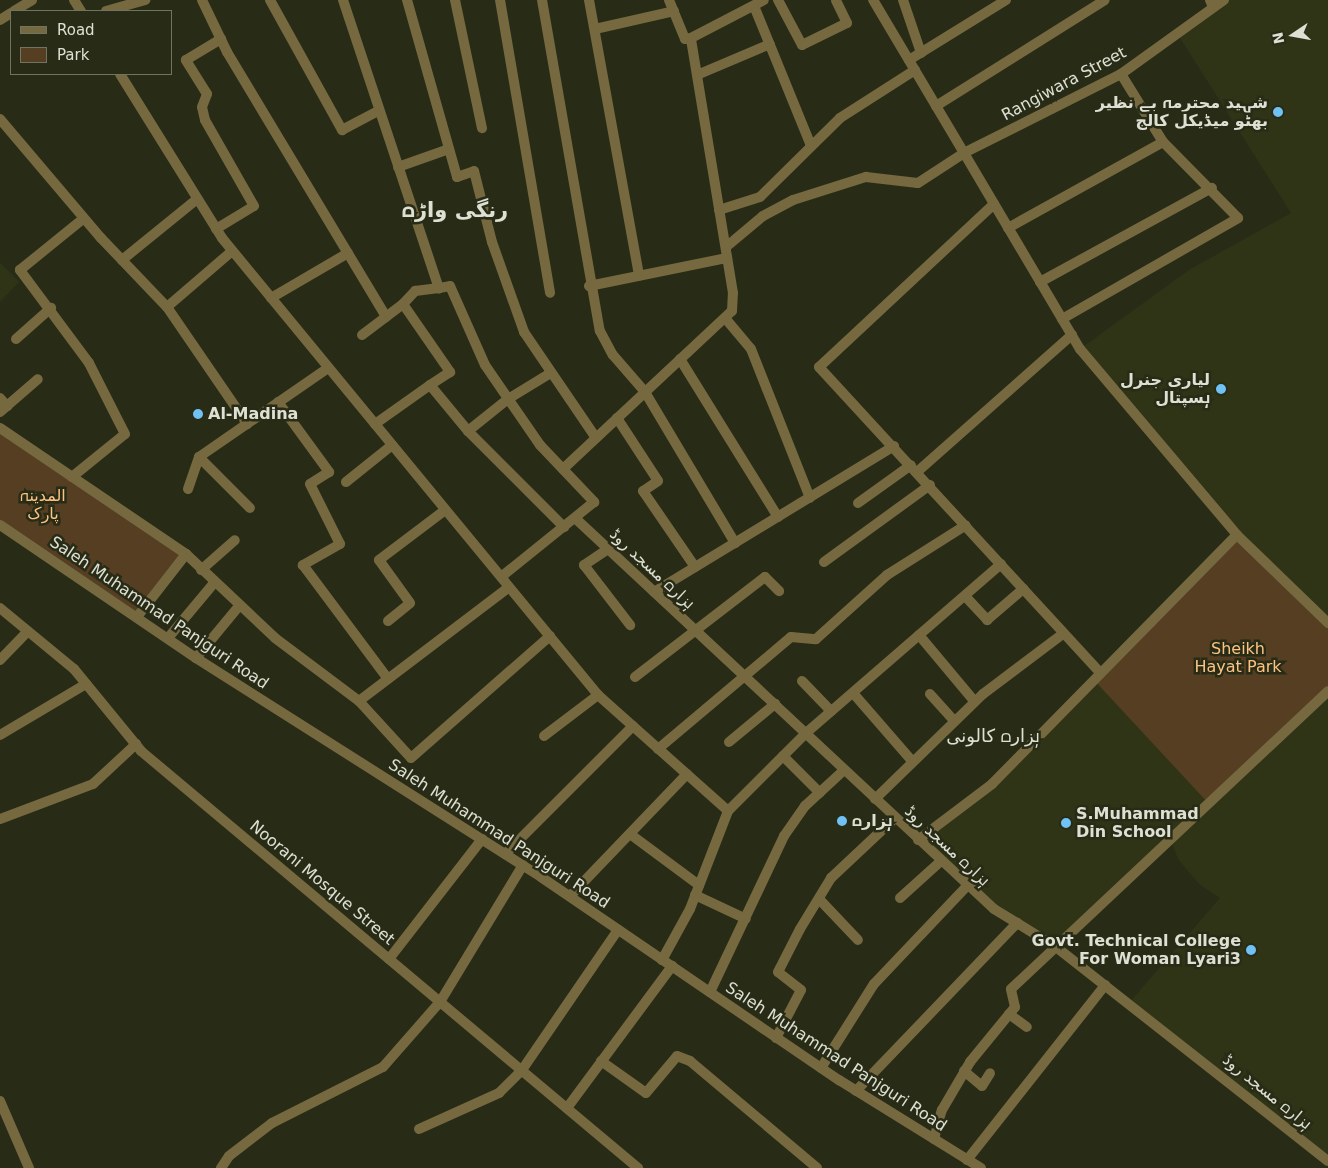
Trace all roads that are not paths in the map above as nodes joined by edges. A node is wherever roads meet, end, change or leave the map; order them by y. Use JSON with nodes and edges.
{"nodes":[{"id":1,"x":32,"y":0,"type":"edge"},
{"id":2,"x":145,"y":0,"type":"edge"},
{"id":3,"x":202,"y":0,"type":"edge"},
{"id":4,"x":270,"y":0,"type":"edge"},
{"id":5,"x":343,"y":0,"type":"edge"},
{"id":6,"x":407,"y":0,"type":"edge"},
{"id":7,"x":455,"y":0,"type":"edge"},
{"id":8,"x":500,"y":0,"type":"edge"},
{"id":9,"x":542,"y":0,"type":"edge"},
{"id":10,"x":589,"y":0,"type":"edge"},
{"id":11,"x":669,"y":0,"type":"edge"},
{"id":12,"x":778,"y":0,"type":"edge"},
{"id":13,"x":836,"y":0,"type":"edge"},
{"id":14,"x":873,"y":0,"type":"edge"},
{"id":15,"x":903,"y":0,"type":"edge"},
{"id":16,"x":1006,"y":0,"type":"edge"},
{"id":17,"x":1105,"y":0,"type":"edge"},
{"id":18,"x":1224,"y":0,"type":"edge"},
{"id":19,"x":761,"y":2,"type":"edge"},
{"id":20,"x":1211,"y":3,"type":"edge"},
{"id":21,"x":16,"y":10,"type":"edge"},
{"id":22,"x":110,"y":10,"type":"edge"},
{"id":23,"x":674,"y":11,"type":"junction"},
{"id":24,"x":595,"y":30,"type":"junction"},
{"id":25,"x":691,"y":38,"type":"junction"},
{"id":26,"x":221,"y":39,"type":"junction"},
{"id":27,"x":770,"y":44,"type":"junction"},
{"id":28,"x":920,"y":53,"type":"junction"},
{"id":29,"x":909,"y":60,"type":"junction"},
{"id":30,"x":915,"y":70,"type":"junction"},
{"id":31,"x":1121,"y":74,"type":"junction"},
{"id":32,"x":121,"y":75,"type":"edge"},
{"id":33,"x":697,"y":75,"type":"junction"},
{"id":34,"x":936,"y":106,"type":"junction"},
{"id":35,"x":378,"y":110,"type":"junction"},
{"id":36,"x":0,"y":120,"type":"edge"},
{"id":37,"x":482,"y":128,"type":"dead end"},
{"id":38,"x":1164,"y":142,"type":"junction"},
{"id":39,"x":811,"y":146,"type":"junction"},
{"id":40,"x":449,"y":149,"type":"junction"},
{"id":41,"x":964,"y":153,"type":"junction"},
{"id":42,"x":398,"y":167,"type":"junction"},
{"id":43,"x":1212,"y":188,"type":"junction"},
{"id":44,"x":197,"y":199,"type":"junction"},
{"id":45,"x":994,"y":204,"type":"junction"},
{"id":46,"x":719,"y":210,"type":"junction"},
{"id":47,"x":84,"y":218,"type":"junction"},
{"id":48,"x":1008,"y":228,"type":"junction"},
{"id":49,"x":216,"y":229,"type":"junction"},
{"id":50,"x":232,"y":251,"type":"junction"},
{"id":51,"x":348,"y":253,"type":"junction"},
{"id":52,"x":726,"y":253,"type":"junction"},
{"id":53,"x":122,"y":260,"type":"junction"},
{"id":54,"x":639,"y":276,"type":"junction"},
{"id":55,"x":1040,"y":282,"type":"junction"},
{"id":56,"x":589,"y":286,"type":"junction"},
{"id":57,"x":439,"y":288,"type":"junction"},
{"id":58,"x":550,"y":293,"type":"dead end"},
{"id":59,"x":271,"y":298,"type":"junction"},
{"id":60,"x":403,"y":304,"type":"junction"},
{"id":61,"x":167,"y":307,"type":"junction"},
{"id":62,"x":51,"y":308,"type":"junction"},
{"id":63,"x":386,"y":317,"type":"junction"},
{"id":64,"x":724,"y":318,"type":"junction"},
{"id":65,"x":1062,"y":319,"type":"junction"},
{"id":66,"x":362,"y":335,"type":"dead end"},
{"id":67,"x":1072,"y":336,"type":"junction"},
{"id":68,"x":16,"y":339,"type":"dead end"},
{"id":69,"x":680,"y":359,"type":"junction"},
{"id":70,"x":328,"y":368,"type":"junction"},
{"id":71,"x":549,"y":374,"type":"junction"},
{"id":72,"x":38,"y":379,"type":"dead end"},
{"id":73,"x":430,"y":385,"type":"junction"},
{"id":74,"x":645,"y":392,"type":"junction"},
{"id":75,"x":508,"y":398,"type":"junction"},
{"id":76,"x":278,"y":402,"type":"junction"},
{"id":77,"x":2,"y":406,"type":"edge"},
{"id":78,"x":617,"y":418,"type":"junction"},
{"id":79,"x":247,"y":424,"type":"junction"},
{"id":80,"x":375,"y":424,"type":"junction"},
{"id":81,"x":0,"y":428,"type":"edge"},
{"id":82,"x":468,"y":431,"type":"junction"},
{"id":83,"x":596,"y":438,"type":"junction"},
{"id":84,"x":392,"y":445,"type":"junction"},
{"id":85,"x":894,"y":446,"type":"junction"},
{"id":86,"x":199,"y":457,"type":"junction"},
{"id":87,"x":914,"y":469,"type":"junction"},
{"id":88,"x":563,"y":470,"type":"junction"},
{"id":89,"x":72,"y":477,"type":"junction"},
{"id":90,"x":346,"y":482,"type":"dead end"},
{"id":91,"x":930,"y":485,"type":"junction"},
{"id":92,"x":188,"y":489,"type":"dead end"},
{"id":93,"x":810,"y":498,"type":"junction"},
{"id":94,"x":858,"y":503,"type":"dead end"},
{"id":95,"x":250,"y":508,"type":"dead end"},
{"id":96,"x":445,"y":510,"type":"junction"},
{"id":97,"x":778,"y":517,"type":"junction"},
{"id":98,"x":575,"y":518,"type":"junction"},
{"id":99,"x":0,"y":525,"type":"edge"},
{"id":100,"x":966,"y":525,"type":"junction"},
{"id":101,"x":564,"y":527,"type":"junction"},
{"id":102,"x":1237,"y":535,"type":"junction"},
{"id":103,"x":235,"y":540,"type":"dead end"},
{"id":104,"x":735,"y":543,"type":"junction"},
{"id":105,"x":608,"y":549,"type":"junction"},
{"id":106,"x":186,"y":554,"type":"junction"},
{"id":107,"x":824,"y":562,"type":"dead end"},
{"id":108,"x":1001,"y":564,"type":"junction"},
{"id":109,"x":695,"y":567,"type":"junction"},
{"id":110,"x":202,"y":570,"type":"junction"},
{"id":111,"x":501,"y":577,"type":"junction"},
{"id":112,"x":214,"y":583,"type":"junction"},
{"id":113,"x":509,"y":587,"type":"junction"},
{"id":114,"x":1023,"y":589,"type":"junction"},
{"id":115,"x":779,"y":591,"type":"dead end"},
{"id":116,"x":654,"y":592,"type":"junction"},
{"id":117,"x":965,"y":596,"type":"junction"},
{"id":118,"x":240,"y":606,"type":"junction"},
{"id":119,"x":0,"y":608,"type":"edge"},
{"id":120,"x":137,"y":617,"type":"junction"},
{"id":121,"x":388,"y":621,"type":"dead end"},
{"id":122,"x":1328,"y":623,"type":"edge"},
{"id":123,"x":630,"y":625,"type":"dead end"},
{"id":124,"x":693,"y":628,"type":"junction"},
{"id":125,"x":28,"y":631,"type":"junction"},
{"id":126,"x":1064,"y":633,"type":"junction"},
{"id":127,"x":919,"y":635,"type":"junction"},
{"id":128,"x":550,"y":636,"type":"junction"},
{"id":129,"x":168,"y":638,"type":"junction"},
{"id":130,"x":196,"y":658,"type":"junction"},
{"id":131,"x":0,"y":660,"type":"edge"},
{"id":132,"x":1100,"y":673,"type":"junction"},
{"id":133,"x":635,"y":677,"type":"dead end"},
{"id":134,"x":745,"y":677,"type":"junction"},
{"id":135,"x":388,"y":680,"type":"junction"},
{"id":136,"x":802,"y":680,"type":"dead end"},
{"id":137,"x":86,"y":684,"type":"junction"},
{"id":138,"x":1328,"y":692,"type":"edge"},
{"id":139,"x":853,"y":693,"type":"junction"},
{"id":140,"x":930,"y":694,"type":"dead end"},
{"id":141,"x":598,"y":695,"type":"junction"},
{"id":142,"x":359,"y":701,"type":"junction"},
{"id":143,"x":975,"y":702,"type":"junction"},
{"id":144,"x":775,"y":704,"type":"junction"},
{"id":145,"x":831,"y":712,"type":"junction"},
{"id":146,"x":954,"y":721,"type":"junction"},
{"id":147,"x":633,"y":726,"type":"junction"},
{"id":148,"x":806,"y":733,"type":"junction"},
{"id":149,"x":0,"y":735,"type":"edge"},
{"id":150,"x":544,"y":736,"type":"dead end"},
{"id":151,"x":729,"y":742,"type":"dead end"},
{"id":152,"x":136,"y":744,"type":"junction"},
{"id":153,"x":658,"y":749,"type":"junction"},
{"id":154,"x":783,"y":756,"type":"junction"},
{"id":155,"x":913,"y":762,"type":"junction"},
{"id":156,"x":844,"y":770,"type":"junction"},
{"id":157,"x":687,"y":774,"type":"junction"},
{"id":158,"x":820,"y":793,"type":"junction"},
{"id":159,"x":875,"y":799,"type":"junction"},
{"id":160,"x":728,"y":811,"type":"junction"},
{"id":161,"x":895,"y":818,"type":"junction"},
{"id":162,"x":0,"y":819,"type":"edge"},
{"id":163,"x":630,"y":834,"type":"junction"},
{"id":164,"x":482,"y":839,"type":"junction"},
{"id":165,"x":918,"y":840,"type":"junction"},
{"id":166,"x":505,"y":854,"type":"junction"},
{"id":167,"x":941,"y":861,"type":"junction"},
{"id":168,"x":523,"y":865,"type":"junction"},
{"id":169,"x":968,"y":885,"type":"junction"},
{"id":170,"x":697,"y":890,"type":"junction"},
{"id":171,"x":570,"y":896,"type":"junction"},
{"id":172,"x":900,"y":898,"type":"dead end"},
{"id":173,"x":820,"y":900,"type":"junction"},
{"id":174,"x":746,"y":919,"type":"junction"},
{"id":175,"x":1017,"y":923,"type":"junction"},
{"id":176,"x":618,"y":930,"type":"junction"},
{"id":177,"x":858,"y":940,"type":"dead end"},
{"id":178,"x":1056,"y":947,"type":"junction"},
{"id":179,"x":389,"y":959,"type":"junction"},
{"id":180,"x":662,"y":960,"type":"junction"},
{"id":181,"x":672,"y":966,"type":"junction"},
{"id":182,"x":1105,"y":985,"type":"junction"},
{"id":183,"x":710,"y":992,"type":"junction"},
{"id":184,"x":440,"y":1002,"type":"junction"},
{"id":185,"x":1009,"y":1014,"type":"junction"},
{"id":186,"x":1026,"y":1027,"type":"dead end"},
{"id":187,"x":776,"y":1038,"type":"junction"},
{"id":188,"x":601,"y":1061,"type":"junction"},
{"id":189,"x":821,"y":1068,"type":"junction"},
{"id":190,"x":522,"y":1070,"type":"junction"},
{"id":191,"x":964,"y":1071,"type":"junction"},
{"id":192,"x":990,"y":1073,"type":"dead end"},
{"id":193,"x":856,"y":1091,"type":"junction"},
{"id":194,"x":0,"y":1101,"type":"edge"},
{"id":195,"x":567,"y":1108,"type":"junction"},
{"id":196,"x":419,"y":1129,"type":"dead end"},
{"id":197,"x":934,"y":1139,"type":"junction"},
{"id":198,"x":967,"y":1160,"type":"junction"},
{"id":199,"x":1328,"y":1161,"type":"edge"},
{"id":200,"x":29,"y":1168,"type":"edge"},
{"id":201,"x":221,"y":1168,"type":"edge"},
{"id":202,"x":638,"y":1168,"type":"edge"},
{"id":203,"x":817,"y":1168,"type":"edge"},
{"id":204,"x":981,"y":1168,"type":"edge"}],
"edges":[{"from":1,"to":21,"type":"street"},
{"from":2,"to":22,"type":"street"},
{"from":3,"to":26,"type":"street"},
{"from":4,"to":35,"type":"street"},
{"from":5,"to":35,"type":"street"},
{"from":6,"to":40,"type":"street"},
{"from":7,"to":37,"type":"street"},
{"from":8,"to":58,"type":"street"},
{"from":9,"to":56,"type":"street"},
{"from":10,"to":24,"type":"street"},
{"from":11,"to":23,"type":"street"},
{"from":12,"to":13,"type":"street"},
{"from":14,"to":29,"type":"street"},
{"from":15,"to":28,"type":"street"},
{"from":16,"to":28,"type":"street"},
{"from":17,"to":34,"type":"street"},
{"from":18,"to":20,"type":"street","name":"Rangiwara Street"},
{"from":19,"to":25,"type":"street"},
{"from":19,"to":27,"type":"street"},
{"from":20,"to":31,"type":"street","name":"Rangiwara Street"},
{"from":23,"to":24,"type":"street"},
{"from":23,"to":25,"type":"street"},
{"from":24,"to":54,"type":"street"},
{"from":25,"to":33,"type":"street"},
{"from":26,"to":49,"type":"street"},
{"from":26,"to":51,"type":"street"},
{"from":27,"to":33,"type":"street"},
{"from":27,"to":39,"type":"street"},
{"from":28,"to":29,"type":"street"},
{"from":29,"to":30,"type":"street"},
{"from":30,"to":34,"type":"street"},
{"from":30,"to":39,"type":"street"},
{"from":31,"to":38,"type":"street"},
{"from":31,"to":41,"type":"street","name":"Rangiwara Street"},
{"from":32,"to":44,"type":"street"},
{"from":33,"to":46,"type":"street"},
{"from":34,"to":41,"type":"street"},
{"from":35,"to":42,"type":"street"},
{"from":36,"to":47,"type":"street"},
{"from":38,"to":43,"type":"street"},
{"from":38,"to":48,"type":"street"},
{"from":39,"to":46,"type":"street"},
{"from":40,"to":42,"type":"street"},
{"from":40,"to":71,"type":"street"},
{"from":41,"to":45,"type":"street"},
{"from":41,"to":52,"type":"street","name":"Rangiwara Street"},
{"from":42,"to":57,"type":"street"},
{"from":43,"to":55,"type":"street"},
{"from":43,"to":65,"type":"street"},
{"from":44,"to":49,"type":"street"},
{"from":44,"to":53,"type":"street"},
{"from":45,"to":48,"type":"street"},
{"from":45,"to":85,"type":"street"},
{"from":46,"to":52,"type":"street"},
{"from":47,"to":53,"type":"street"},
{"from":47,"to":62,"type":"street"},
{"from":48,"to":55,"type":"street"},
{"from":49,"to":50,"type":"street"},
{"from":50,"to":59,"type":"street"},
{"from":50,"to":61,"type":"street"},
{"from":51,"to":59,"type":"street"},
{"from":51,"to":63,"type":"street"},
{"from":52,"to":54,"type":"street"},
{"from":52,"to":64,"type":"street"},
{"from":53,"to":61,"type":"street"},
{"from":54,"to":56,"type":"street"},
{"from":55,"to":65,"type":"street"},
{"from":56,"to":74,"type":"street"},
{"from":57,"to":60,"type":"street"},
{"from":57,"to":75,"type":"street"},
{"from":59,"to":70,"type":"street"},
{"from":60,"to":63,"type":"street"},
{"from":60,"to":73,"type":"street"},
{"from":61,"to":79,"type":"street"},
{"from":62,"to":68,"type":"street"},
{"from":62,"to":89,"type":"street"},
{"from":63,"to":66,"type":"street"},
{"from":64,"to":69,"type":"street"},
{"from":64,"to":93,"type":"street"},
{"from":65,"to":67,"type":"street"},
{"from":67,"to":87,"type":"street"},
{"from":67,"to":102,"type":"street"},
{"from":69,"to":74,"type":"street"},
{"from":69,"to":97,"type":"street"},
{"from":70,"to":76,"type":"street"},
{"from":70,"to":80,"type":"street"},
{"from":71,"to":75,"type":"street"},
{"from":71,"to":83,"type":"street"},
{"from":72,"to":77,"type":"street"},
{"from":73,"to":80,"type":"street"},
{"from":73,"to":82,"type":"street"},
{"from":74,"to":78,"type":"street"},
{"from":74,"to":104,"type":"street"},
{"from":75,"to":82,"type":"street"},
{"from":75,"to":88,"type":"street"},
{"from":76,"to":79,"type":"street"},
{"from":76,"to":135,"type":"street"},
{"from":78,"to":83,"type":"street"},
{"from":78,"to":109,"type":"street"},
{"from":79,"to":86,"type":"street"},
{"from":80,"to":84,"type":"street"},
{"from":81,"to":89,"type":"street"},
{"from":82,"to":101,"type":"street"},
{"from":83,"to":88,"type":"street"},
{"from":84,"to":90,"type":"street"},
{"from":84,"to":96,"type":"street"},
{"from":85,"to":87,"type":"street"},
{"from":85,"to":93,"type":"street"},
{"from":86,"to":92,"type":"street"},
{"from":86,"to":95,"type":"street"},
{"from":87,"to":91,"type":"street"},
{"from":87,"to":94,"type":"street"},
{"from":88,"to":98,"type":"street"},
{"from":89,"to":106,"type":"street"},
{"from":91,"to":100,"type":"street"},
{"from":91,"to":107,"type":"street"},
{"from":93,"to":97,"type":"street"},
{"from":96,"to":111,"type":"street"},
{"from":96,"to":121,"type":"street"},
{"from":97,"to":104,"type":"street"},
{"from":98,"to":101,"type":"street"},
{"from":98,"to":105,"type":"street","name":"ہزارہ مسجد روڈ"},
{"from":99,"to":120,"type":"street","name":"Saleh Muhammad Panjguri Road"},
{"from":100,"to":108,"type":"street"},
{"from":100,"to":134,"type":"street"},
{"from":101,"to":111,"type":"street"},
{"from":102,"to":122,"type":"street"},
{"from":102,"to":132,"type":"street"},
{"from":103,"to":110,"type":"street"},
{"from":104,"to":109,"type":"street"},
{"from":105,"to":116,"type":"street","name":"ہزارہ مسجد روڈ"},
{"from":105,"to":123,"type":"street"},
{"from":106,"to":110,"type":"street"},
{"from":106,"to":120,"type":"street"},
{"from":108,"to":114,"type":"street"},
{"from":108,"to":117,"type":"street"},
{"from":109,"to":116,"type":"street"},
{"from":110,"to":112,"type":"street"},
{"from":111,"to":113,"type":"street"},
{"from":112,"to":118,"type":"street"},
{"from":112,"to":129,"type":"street"},
{"from":113,"to":128,"type":"street"},
{"from":113,"to":135,"type":"street"},
{"from":114,"to":117,"type":"street"},
{"from":114,"to":126,"type":"street"},
{"from":115,"to":124,"type":"street"},
{"from":116,"to":124,"type":"street","name":"ہزارہ مسجد روڈ"},
{"from":117,"to":127,"type":"street"},
{"from":118,"to":130,"type":"street"},
{"from":118,"to":142,"type":"street"},
{"from":119,"to":125,"type":"street","name":"Noorani Mosque Street"},
{"from":120,"to":129,"type":"street","name":"Saleh Muhammad Panjguri Road"},
{"from":124,"to":133,"type":"street"},
{"from":124,"to":134,"type":"street","name":"ہزارہ مسجد روڈ"},
{"from":125,"to":131,"type":"street"},
{"from":125,"to":137,"type":"street","name":"Noorani Mosque Street"},
{"from":126,"to":132,"type":"street"},
{"from":126,"to":143,"type":"street"},
{"from":127,"to":139,"type":"street"},
{"from":127,"to":143,"type":"street"},
{"from":128,"to":141,"type":"street"},
{"from":128,"to":142,"type":"street"},
{"from":129,"to":130,"type":"street","name":"Saleh Muhammad Panjguri Road"},
{"from":130,"to":164,"type":"street","name":"Saleh Muhammad Panjguri Road"},
{"from":132,"to":165,"type":"street"},
{"from":134,"to":144,"type":"street","name":"ہزارہ مسجد روڈ"},
{"from":134,"to":153,"type":"street"},
{"from":135,"to":142,"type":"street"},
{"from":136,"to":145,"type":"street"},
{"from":137,"to":149,"type":"street"},
{"from":137,"to":152,"type":"street","name":"Noorani Mosque Street"},
{"from":138,"to":178,"type":"street"},
{"from":139,"to":145,"type":"street"},
{"from":139,"to":155,"type":"street"},
{"from":140,"to":146,"type":"street"},
{"from":141,"to":147,"type":"street"},
{"from":141,"to":150,"type":"street"},
{"from":143,"to":146,"type":"street"},
{"from":144,"to":148,"type":"street","name":"ہزارہ مسجد روڈ"},
{"from":144,"to":151,"type":"street"},
{"from":145,"to":148,"type":"street"},
{"from":146,"to":155,"type":"street"},
{"from":147,"to":153,"type":"street"},
{"from":147,"to":166,"type":"street"},
{"from":148,"to":154,"type":"street"},
{"from":148,"to":156,"type":"street","name":"ہزارہ مسجد روڈ"},
{"from":152,"to":162,"type":"street"},
{"from":152,"to":179,"type":"street","name":"Noorani Mosque Street"},
{"from":153,"to":157,"type":"street"},
{"from":154,"to":158,"type":"street"},
{"from":154,"to":160,"type":"street"},
{"from":155,"to":159,"type":"street"},
{"from":156,"to":158,"type":"street"},
{"from":156,"to":159,"type":"street","name":"ہزارہ مسجد روڈ"},
{"from":157,"to":160,"type":"street"},
{"from":157,"to":163,"type":"street"},
{"from":158,"to":174,"type":"street"},
{"from":159,"to":161,"type":"street","name":"ہزارہ مسجد روڈ"},
{"from":160,"to":170,"type":"street"},
{"from":161,"to":165,"type":"street","name":"ہزارہ مسجد روڈ"},
{"from":161,"to":173,"type":"street"},
{"from":163,"to":170,"type":"street"},
{"from":163,"to":171,"type":"street"},
{"from":164,"to":166,"type":"street","name":"Saleh Muhammad Panjguri Road"},
{"from":164,"to":179,"type":"street"},
{"from":165,"to":167,"type":"street","name":"ہزارہ مسجد روڈ"},
{"from":166,"to":168,"type":"street","name":"Saleh Muhammad Panjguri Road"},
{"from":167,"to":169,"type":"street","name":"ہزارہ مسجد روڈ"},
{"from":167,"to":172,"type":"street"},
{"from":168,"to":171,"type":"street","name":"Saleh Muhammad Panjguri Road"},
{"from":168,"to":184,"type":"street"},
{"from":169,"to":175,"type":"street","name":"ہزارہ مسجد روڈ"},
{"from":169,"to":189,"type":"street"},
{"from":170,"to":174,"type":"street"},
{"from":170,"to":180,"type":"street"},
{"from":171,"to":176,"type":"street","name":"Saleh Muhammad Panjguri Road"},
{"from":173,"to":177,"type":"street"},
{"from":173,"to":187,"type":"street"},
{"from":174,"to":183,"type":"street"},
{"from":175,"to":178,"type":"street","name":"ہزارہ مسجد روڈ"},
{"from":175,"to":193,"type":"street"},
{"from":176,"to":180,"type":"street","name":"Saleh Muhammad Panjguri Road"},
{"from":176,"to":190,"type":"street"},
{"from":178,"to":182,"type":"street","name":"ہزارہ مسجد روڈ"},
{"from":178,"to":185,"type":"street"},
{"from":179,"to":184,"type":"street","name":"Noorani Mosque Street"},
{"from":180,"to":181,"type":"street","name":"Saleh Muhammad Panjguri Road"},
{"from":181,"to":183,"type":"street","name":"Saleh Muhammad Panjguri Road"},
{"from":181,"to":188,"type":"street"},
{"from":182,"to":198,"type":"street"},
{"from":182,"to":199,"type":"street","name":"ہزارہ مسجد روڈ"},
{"from":183,"to":187,"type":"street","name":"Saleh Muhammad Panjguri Road"},
{"from":184,"to":190,"type":"street","name":"Noorani Mosque Street"},
{"from":184,"to":201,"type":"street"},
{"from":185,"to":186,"type":"street"},
{"from":185,"to":191,"type":"street"},
{"from":187,"to":189,"type":"street","name":"Saleh Muhammad Panjguri Road"},
{"from":188,"to":195,"type":"street"},
{"from":188,"to":203,"type":"street"},
{"from":189,"to":193,"type":"street","name":"Saleh Muhammad Panjguri Road"},
{"from":190,"to":195,"type":"street","name":"Noorani Mosque Street"},
{"from":190,"to":196,"type":"street"},
{"from":191,"to":192,"type":"street"},
{"from":191,"to":197,"type":"street"},
{"from":193,"to":197,"type":"street","name":"Saleh Muhammad Panjguri Road"},
{"from":194,"to":200,"type":"street"},
{"from":195,"to":202,"type":"street","name":"Noorani Mosque Street"},
{"from":197,"to":198,"type":"street","name":"Saleh Muhammad Panjguri Road"},
{"from":198,"to":204,"type":"street","name":"Saleh Muhammad Panjguri Road"}]}
